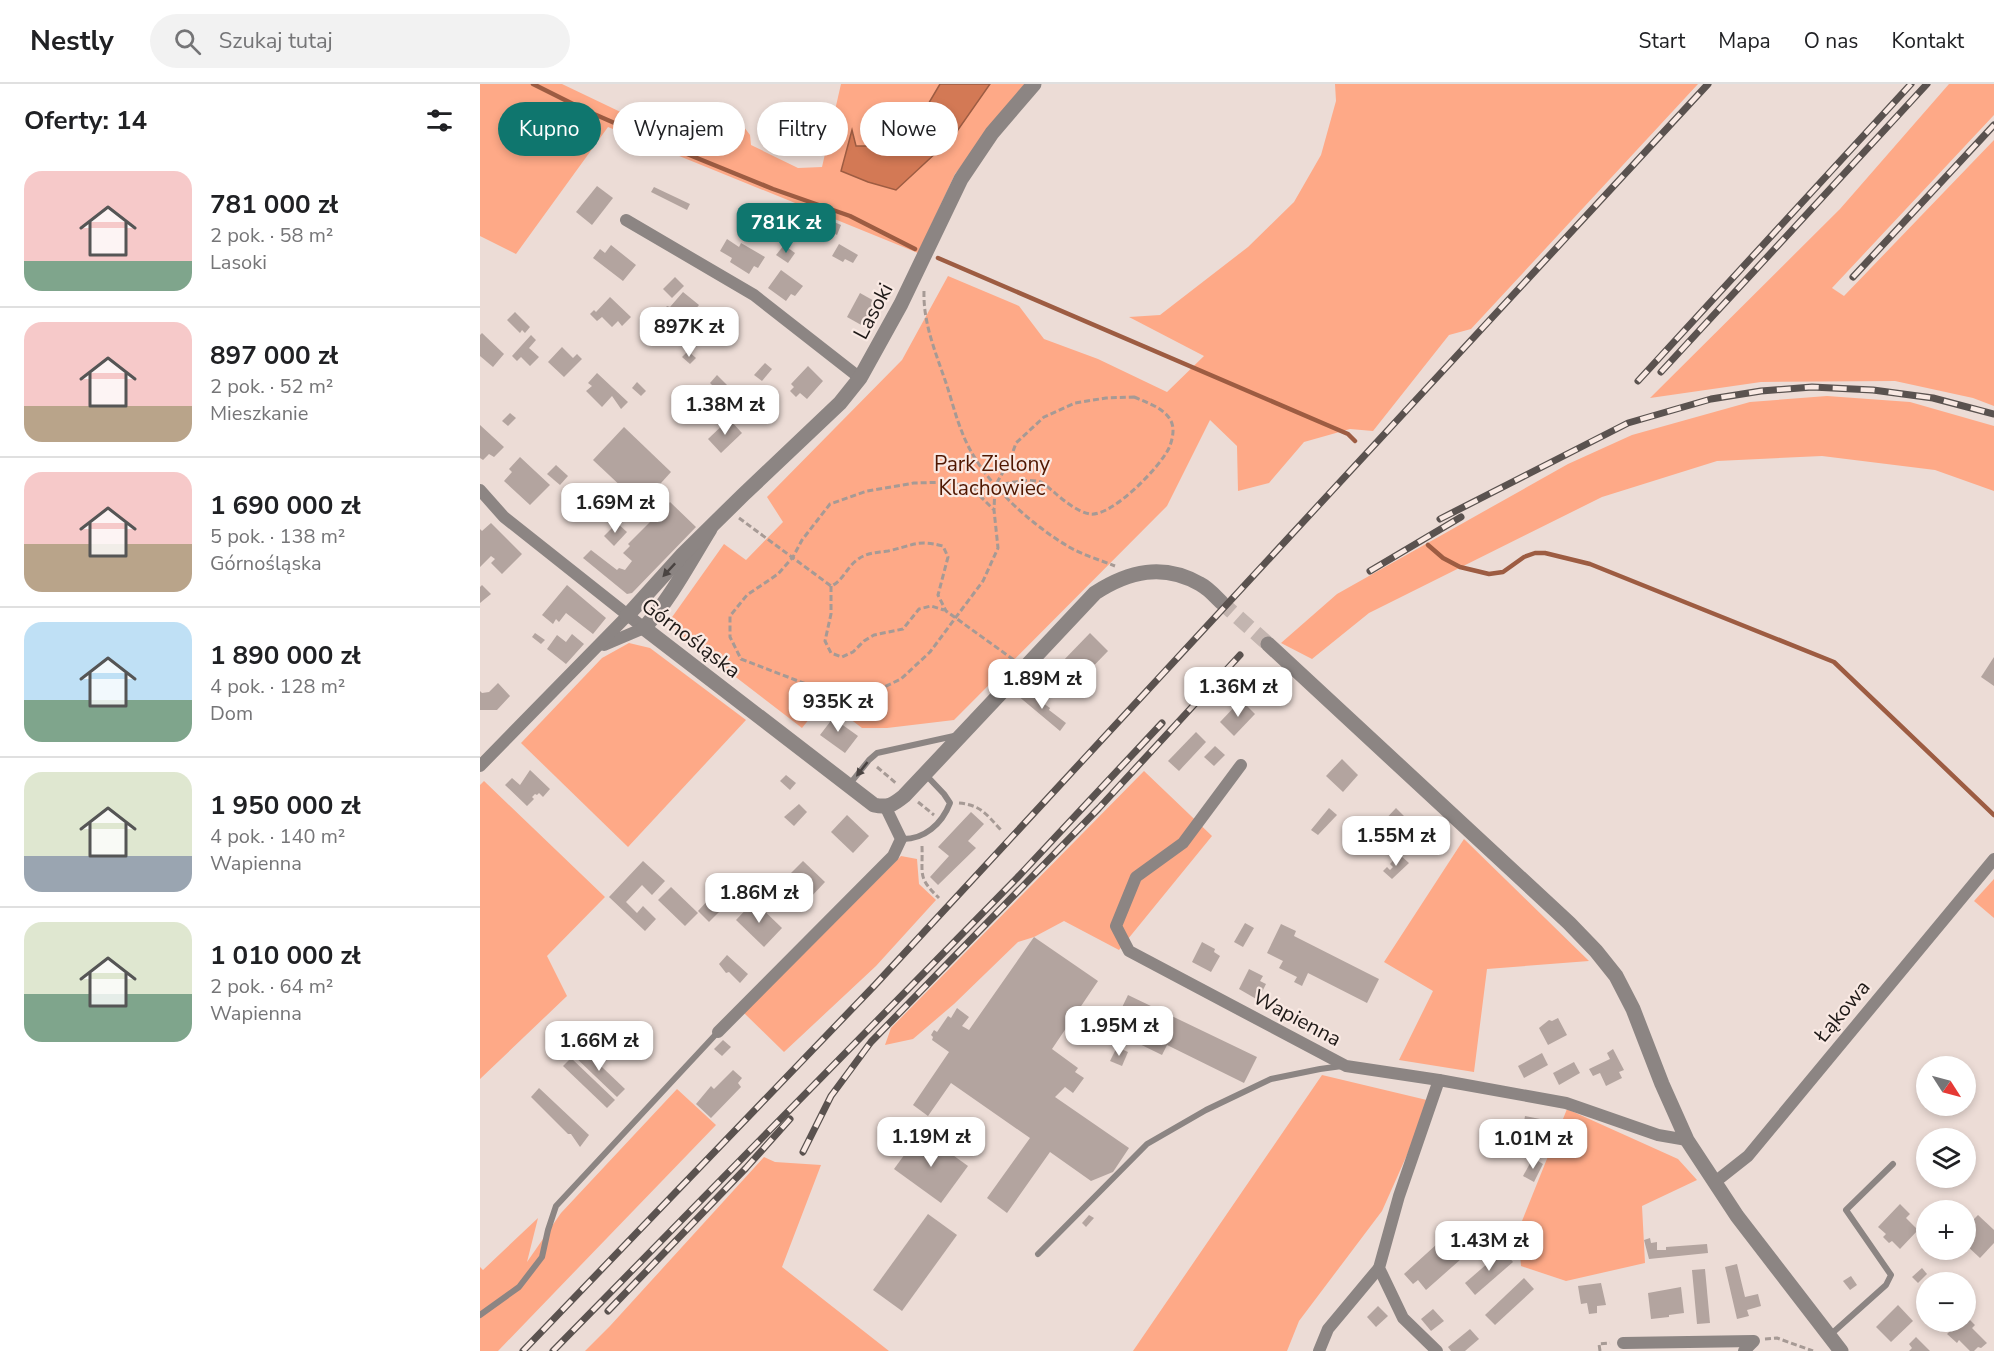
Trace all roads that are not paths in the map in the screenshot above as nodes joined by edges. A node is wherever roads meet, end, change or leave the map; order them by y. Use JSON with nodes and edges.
{"nodes":[{"id":1,"x":1034,"y":84,"type":"edge"},
{"id":2,"x":626,"y":220,"type":"dead end"},
{"id":3,"x":860,"y":378,"type":"junction"},
{"id":4,"x":480,"y":490,"type":"edge"},
{"id":5,"x":710,"y":529,"type":"junction"},
{"id":6,"x":1221,"y":602,"type":"tunnel mouth"},
{"id":7,"x":627,"y":616,"type":"junction"},
{"id":8,"x":644,"y":628,"type":"junction"},
{"id":9,"x":1268,"y":644,"type":"tunnel mouth"},
{"id":10,"x":597,"y":648,"type":"junction"},
{"id":11,"x":961,"y":735,"type":"junction"},
{"id":12,"x":1240,"y":765,"type":"dead end"},
{"id":13,"x":480,"y":766,"type":"edge"},
{"id":14,"x":925,"y":774,"type":"junction"},
{"id":15,"x":849,"y":785,"type":"junction"},
{"id":16,"x":886,"y":808,"type":"junction"},
{"id":17,"x":901,"y":839,"type":"junction"},
{"id":18,"x":1994,"y":859,"type":"edge"},
{"id":19,"x":718,"y":1032,"type":"joint"},
{"id":20,"x":1346,"y":1066,"type":"junction"},
{"id":21,"x":1439,"y":1080,"type":"junction"},
{"id":22,"x":1687,"y":1140,"type":"junction"},
{"id":23,"x":1893,"y":1164,"type":"dead end"},
{"id":24,"x":1714,"y":1182,"type":"junction"},
{"id":25,"x":1038,"y":1254,"type":"dead end"},
{"id":26,"x":1379,"y":1268,"type":"junction"},
{"id":27,"x":480,"y":1315,"type":"edge"},
{"id":28,"x":1829,"y":1336,"type":"junction"},
{"id":29,"x":1623,"y":1343,"type":"road end"},
{"id":30,"x":1319,"y":1351,"type":"edge"},
{"id":31,"x":1437,"y":1351,"type":"edge"},
{"id":32,"x":1744,"y":1351,"type":"edge"},
{"id":33,"x":1841,"y":1351,"type":"edge"}],
"edges":[{"from":1,"to":3,"type":"street","name":"Lasoki"},
{"from":2,"to":3,"type":"street"},
{"from":3,"to":5,"type":"street","name":"Lasoki"},
{"from":4,"to":7,"type":"street","name":"Górnośląska"},
{"from":5,"to":7,"type":"street","one_way":true},
{"from":5,"to":8,"type":"street"},
{"from":6,"to":11,"type":"street"},
{"from":7,"to":8,"type":"street","name":"Górnośląska"},
{"from":7,"to":10,"type":"street"},
{"from":8,"to":10,"type":"street"},
{"from":8,"to":15,"type":"street","name":"Górnośląska"},
{"from":9,"to":22,"type":"street"},
{"from":10,"to":13,"type":"street"},
{"from":11,"to":14,"type":"street"},
{"from":11,"to":15,"type":"lane","one_way":true},
{"from":12,"to":20,"type":"street","name":"Wapienna"},
{"from":14,"to":16,"type":"street"},
{"from":14,"to":17,"type":"lane"},
{"from":15,"to":16,"type":"street","name":"Górnośląska"},
{"from":16,"to":17,"type":"street"},
{"from":17,"to":19,"type":"street"},
{"from":18,"to":24,"type":"street","name":"Łąkowa"},
{"from":19,"to":27,"type":"lane"},
{"from":20,"to":21,"type":"street","name":"Wapienna"},
{"from":20,"to":25,"type":"lane"},
{"from":21,"to":22,"type":"street","name":"Wapienna"},
{"from":21,"to":26,"type":"street"},
{"from":22,"to":24,"type":"street"},
{"from":23,"to":28,"type":"lane"},
{"from":24,"to":28,"type":"street"},
{"from":26,"to":30,"type":"street"},
{"from":26,"to":31,"type":"street"},
{"from":28,"to":33,"type":"street"},
{"from":29,"to":32,"type":"street"}]}
